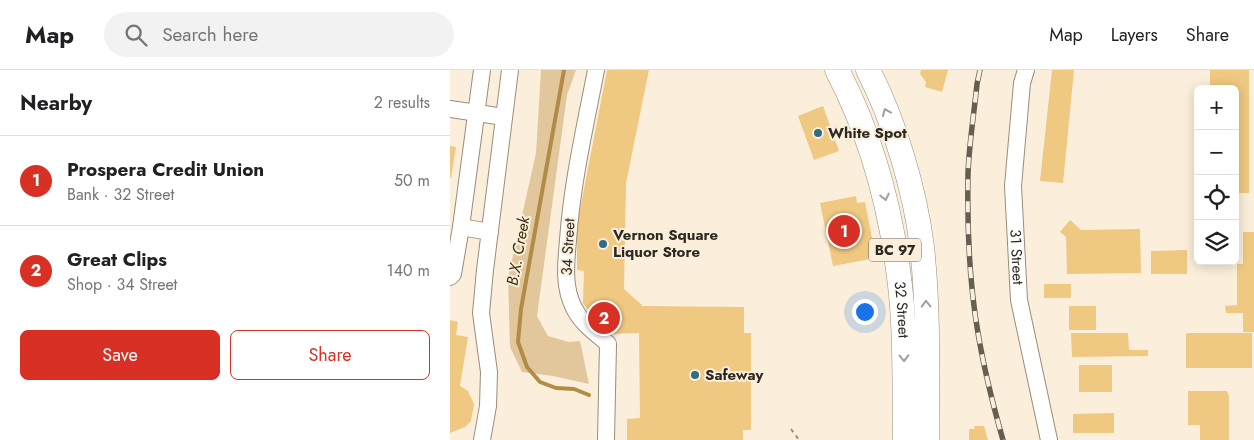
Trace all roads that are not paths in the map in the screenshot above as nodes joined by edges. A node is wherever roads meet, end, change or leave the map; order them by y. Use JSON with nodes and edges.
{"nodes":[{"id":1,"x":482,"y":70,"type":"edge"},
{"id":2,"x":510,"y":70,"type":"edge"},
{"id":3,"x":596,"y":70,"type":"edge"},
{"id":4,"x":837,"y":70,"type":"edge"},
{"id":5,"x":868,"y":70,"type":"edge"},
{"id":6,"x":1026,"y":70,"type":"edge"},
{"id":7,"x":450,"y":109,"type":"edge"},
{"id":8,"x":476,"y":113,"type":"junction"},
{"id":9,"x":504,"y":117,"type":"junction"},
{"id":10,"x":901,"y":155,"type":"junction"},
{"id":11,"x":876,"y":163,"type":"junction"},
{"id":12,"x":461,"y":227,"type":"junction"},
{"id":13,"x":490,"y":232,"type":"junction"},
{"id":14,"x":450,"y":277,"type":"edge"},
{"id":15,"x":482,"y":440,"type":"edge"},
{"id":16,"x":606,"y":440,"type":"edge"},
{"id":17,"x":905,"y":440,"type":"edge"},
{"id":18,"x":927,"y":440,"type":"edge"},
{"id":19,"x":1049,"y":440,"type":"edge"}],
"edges":[{"from":1,"to":8,"type":"street"},
{"from":2,"to":9,"type":"street"},
{"from":3,"to":16,"type":"street","name":"34 Street"},
{"from":4,"to":11,"type":"highway","name":"32 Street","number":"BC 97"},
{"from":10,"to":5,"type":"highway","name":"32 Street","number":"BC 97","one_way":true},
{"from":6,"to":19,"type":"street","name":"31 Street"},
{"from":7,"to":8,"type":"street"},
{"from":8,"to":9,"type":"street"},
{"from":8,"to":12,"type":"street"},
{"from":9,"to":13,"type":"street"},
{"from":10,"to":11,"type":"street"},
{"from":18,"to":10,"type":"highway","name":"32 Street","number":"BC 97","one_way":true},
{"from":11,"to":17,"type":"highway","name":"32 Street","number":"BC 97","one_way":true},
{"from":12,"to":13,"type":"street"},
{"from":12,"to":14,"type":"street"},
{"from":13,"to":15,"type":"street"}]}
